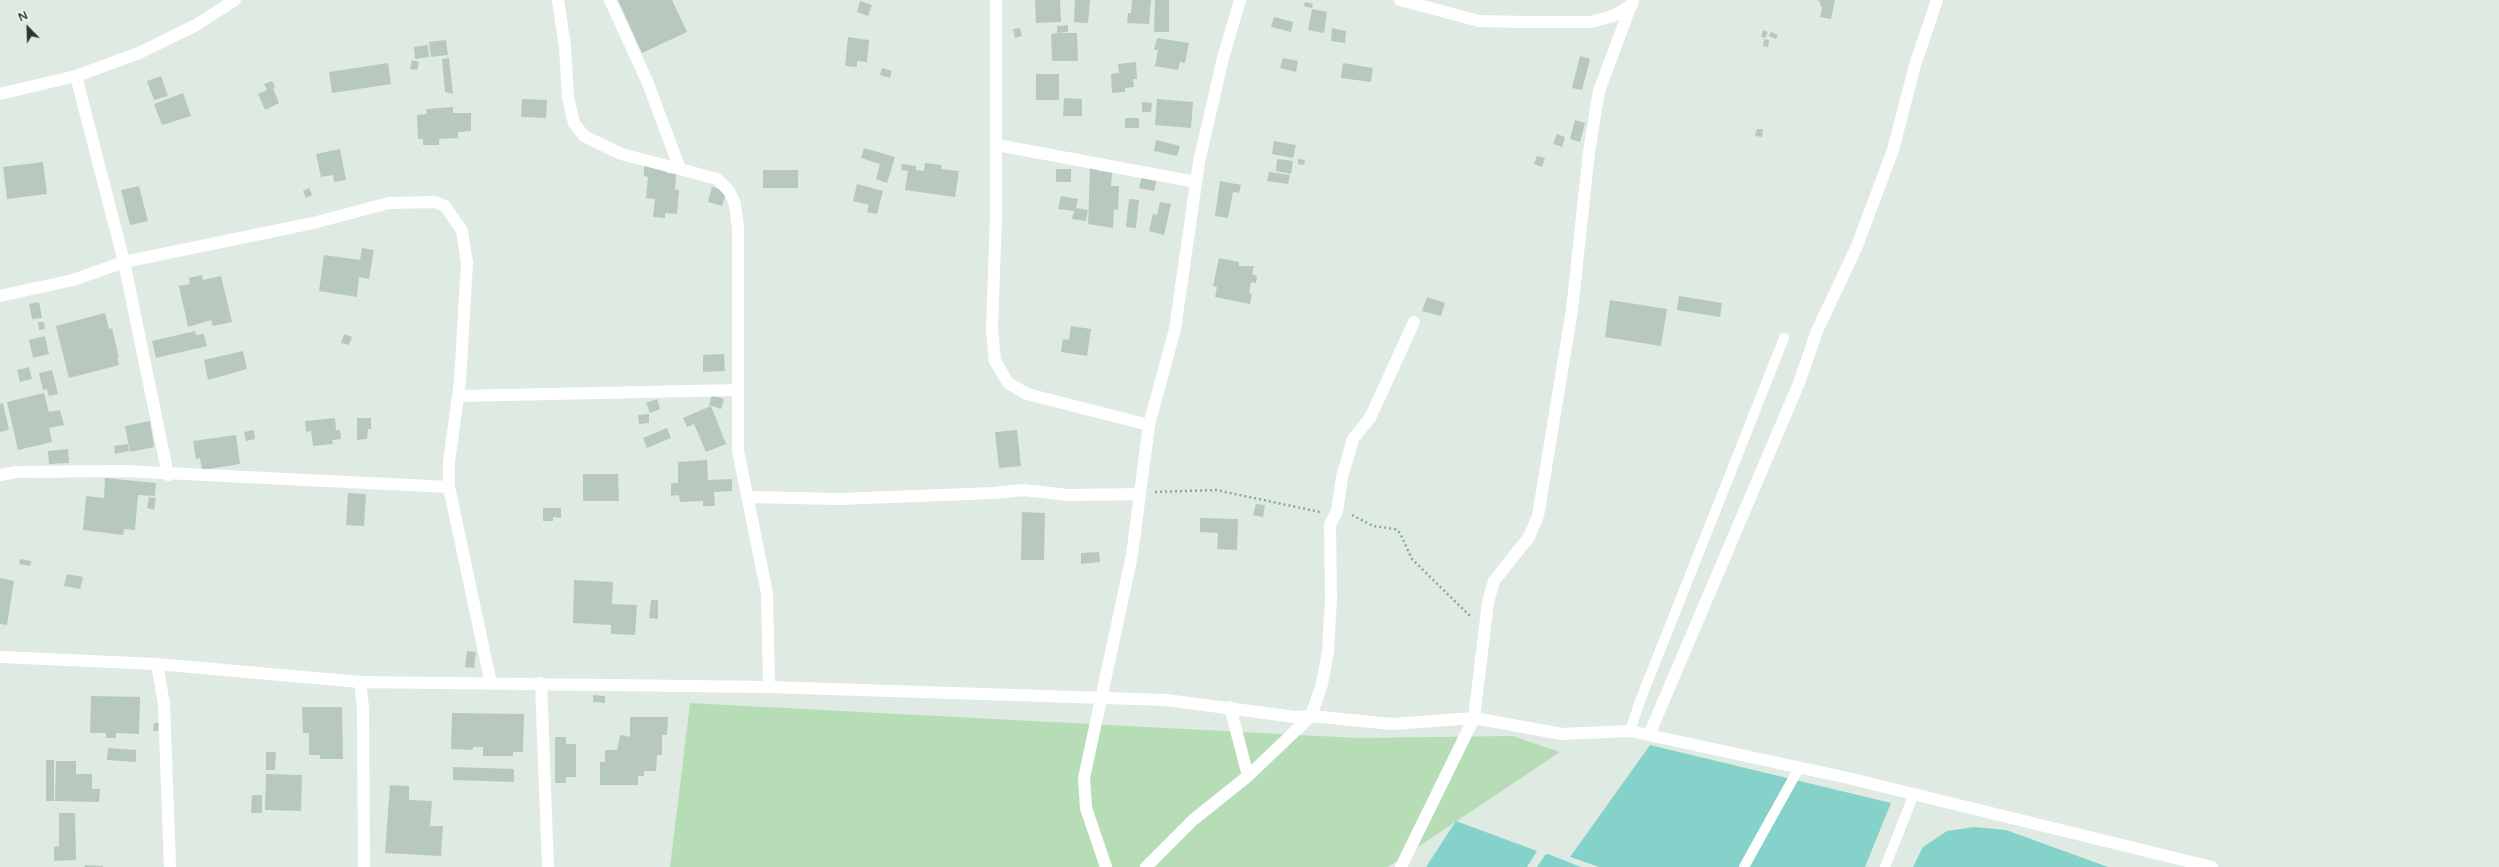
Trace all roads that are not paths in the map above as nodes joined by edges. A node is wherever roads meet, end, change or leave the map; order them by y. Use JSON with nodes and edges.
{"nodes":[{"id":1,"x":235,"y":0,"type":"edge"},
{"id":2,"x":558,"y":0,"type":"edge"},
{"id":3,"x":610,"y":0,"type":"edge"},
{"id":4,"x":996,"y":0,"type":"edge"},
{"id":5,"x":1240,"y":0,"type":"edge"},
{"id":6,"x":1400,"y":0,"type":"edge"},
{"id":7,"x":1937,"y":0,"type":"edge"},
{"id":8,"x":1633,"y":2,"type":"edge"},
{"id":9,"x":76,"y":76,"type":"junction"},
{"id":10,"x":0,"y":94,"type":"edge"},
{"id":11,"x":997,"y":145,"type":"junction"},
{"id":12,"x":680,"y":169,"type":"junction"},
{"id":13,"x":1196,"y":182,"type":"junction"},
{"id":14,"x":124,"y":262,"type":"junction"},
{"id":15,"x":0,"y":296,"type":"edge"},
{"id":16,"x":1414,"y":322,"type":"dead end"},
{"id":17,"x":1784,"y":338,"type":"dead end"},
{"id":18,"x":737,"y":390,"type":"junction"},
{"id":19,"x":458,"y":396,"type":"junction"},
{"id":20,"x":1149,"y":425,"type":"junction"},
{"id":21,"x":0,"y":475,"type":"edge"},
{"id":22,"x":168,"y":475,"type":"junction"},
{"id":23,"x":449,"y":486,"type":"junction"},
{"id":24,"x":1139,"y":494,"type":"junction"},
{"id":25,"x":747,"y":496,"type":"junction"},
{"id":26,"x":0,"y":657,"type":"edge"},
{"id":27,"x":157,"y":664,"type":"junction"},
{"id":28,"x":360,"y":682,"type":"junction"},
{"id":29,"x":540,"y":683,"type":"junction"},
{"id":30,"x":491,"y":684,"type":"junction"},
{"id":31,"x":769,"y":687,"type":"junction"},
{"id":32,"x":1102,"y":699,"type":"junction"},
{"id":33,"x":1230,"y":707,"type":"junction"},
{"id":34,"x":1311,"y":716,"type":"junction"},
{"id":35,"x":1474,"y":718,"type":"junction"},
{"id":36,"x":1630,"y":731,"type":"junction"},
{"id":37,"x":1649,"y":735,"type":"junction"},
{"id":38,"x":1799,"y":768,"type":"junction"},
{"id":39,"x":1248,"y":776,"type":"junction"},
{"id":40,"x":1914,"y":794,"type":"junction"},
{"id":41,"x":170,"y":867,"type":"edge"},
{"id":42,"x":364,"y":867,"type":"edge"},
{"id":43,"x":548,"y":867,"type":"edge"},
{"id":44,"x":1106,"y":867,"type":"edge"},
{"id":45,"x":1146,"y":867,"type":"edge"},
{"id":46,"x":1401,"y":867,"type":"edge"},
{"id":47,"x":1744,"y":867,"type":"edge"},
{"id":48,"x":1885,"y":867,"type":"edge"},
{"id":49,"x":2212,"y":867,"type":"edge"}],
"edges":[{"from":1,"to":9,"type":"street"},
{"from":2,"to":12,"type":"street"},
{"from":3,"to":12,"type":"street"},
{"from":4,"to":11,"type":"street"},
{"from":5,"to":13,"type":"street"},
{"from":6,"to":8,"type":"street"},
{"from":7,"to":37,"type":"street"},
{"from":8,"to":35,"type":"street"},
{"from":9,"to":10,"type":"street"},
{"from":9,"to":14,"type":"street"},
{"from":11,"to":13,"type":"street"},
{"from":11,"to":20,"type":"street"},
{"from":12,"to":18,"type":"street"},
{"from":13,"to":20,"type":"street"},
{"from":14,"to":15,"type":"street"},
{"from":14,"to":19,"type":"street"},
{"from":14,"to":22,"type":"street"},
{"from":16,"to":34,"type":"street"},
{"from":17,"to":36,"type":"lane"},
{"from":18,"to":19,"type":"street"},
{"from":18,"to":25,"type":"street"},
{"from":19,"to":23,"type":"street"},
{"from":20,"to":24,"type":"street"},
{"from":21,"to":22,"type":"street"},
{"from":22,"to":23,"type":"street"},
{"from":23,"to":30,"type":"street"},
{"from":24,"to":25,"type":"street"},
{"from":24,"to":32,"type":"street"},
{"from":25,"to":31,"type":"street"},
{"from":26,"to":27,"type":"street"},
{"from":27,"to":28,"type":"street"},
{"from":27,"to":41,"type":"street"},
{"from":28,"to":30,"type":"street"},
{"from":28,"to":42,"type":"street"},
{"from":29,"to":30,"type":"street"},
{"from":29,"to":31,"type":"street"},
{"from":29,"to":43,"type":"street"},
{"from":31,"to":32,"type":"street"},
{"from":32,"to":33,"type":"street"},
{"from":32,"to":44,"type":"street"},
{"from":33,"to":34,"type":"street"},
{"from":33,"to":39,"type":"street"},
{"from":34,"to":35,"type":"street"},
{"from":34,"to":39,"type":"street"},
{"from":35,"to":36,"type":"street"},
{"from":35,"to":46,"type":"street"},
{"from":36,"to":37,"type":"street"},
{"from":37,"to":38,"type":"street"},
{"from":38,"to":40,"type":"street"},
{"from":38,"to":47,"type":"lane"},
{"from":39,"to":45,"type":"street"},
{"from":40,"to":48,"type":"lane"},
{"from":40,"to":49,"type":"street"}]}
